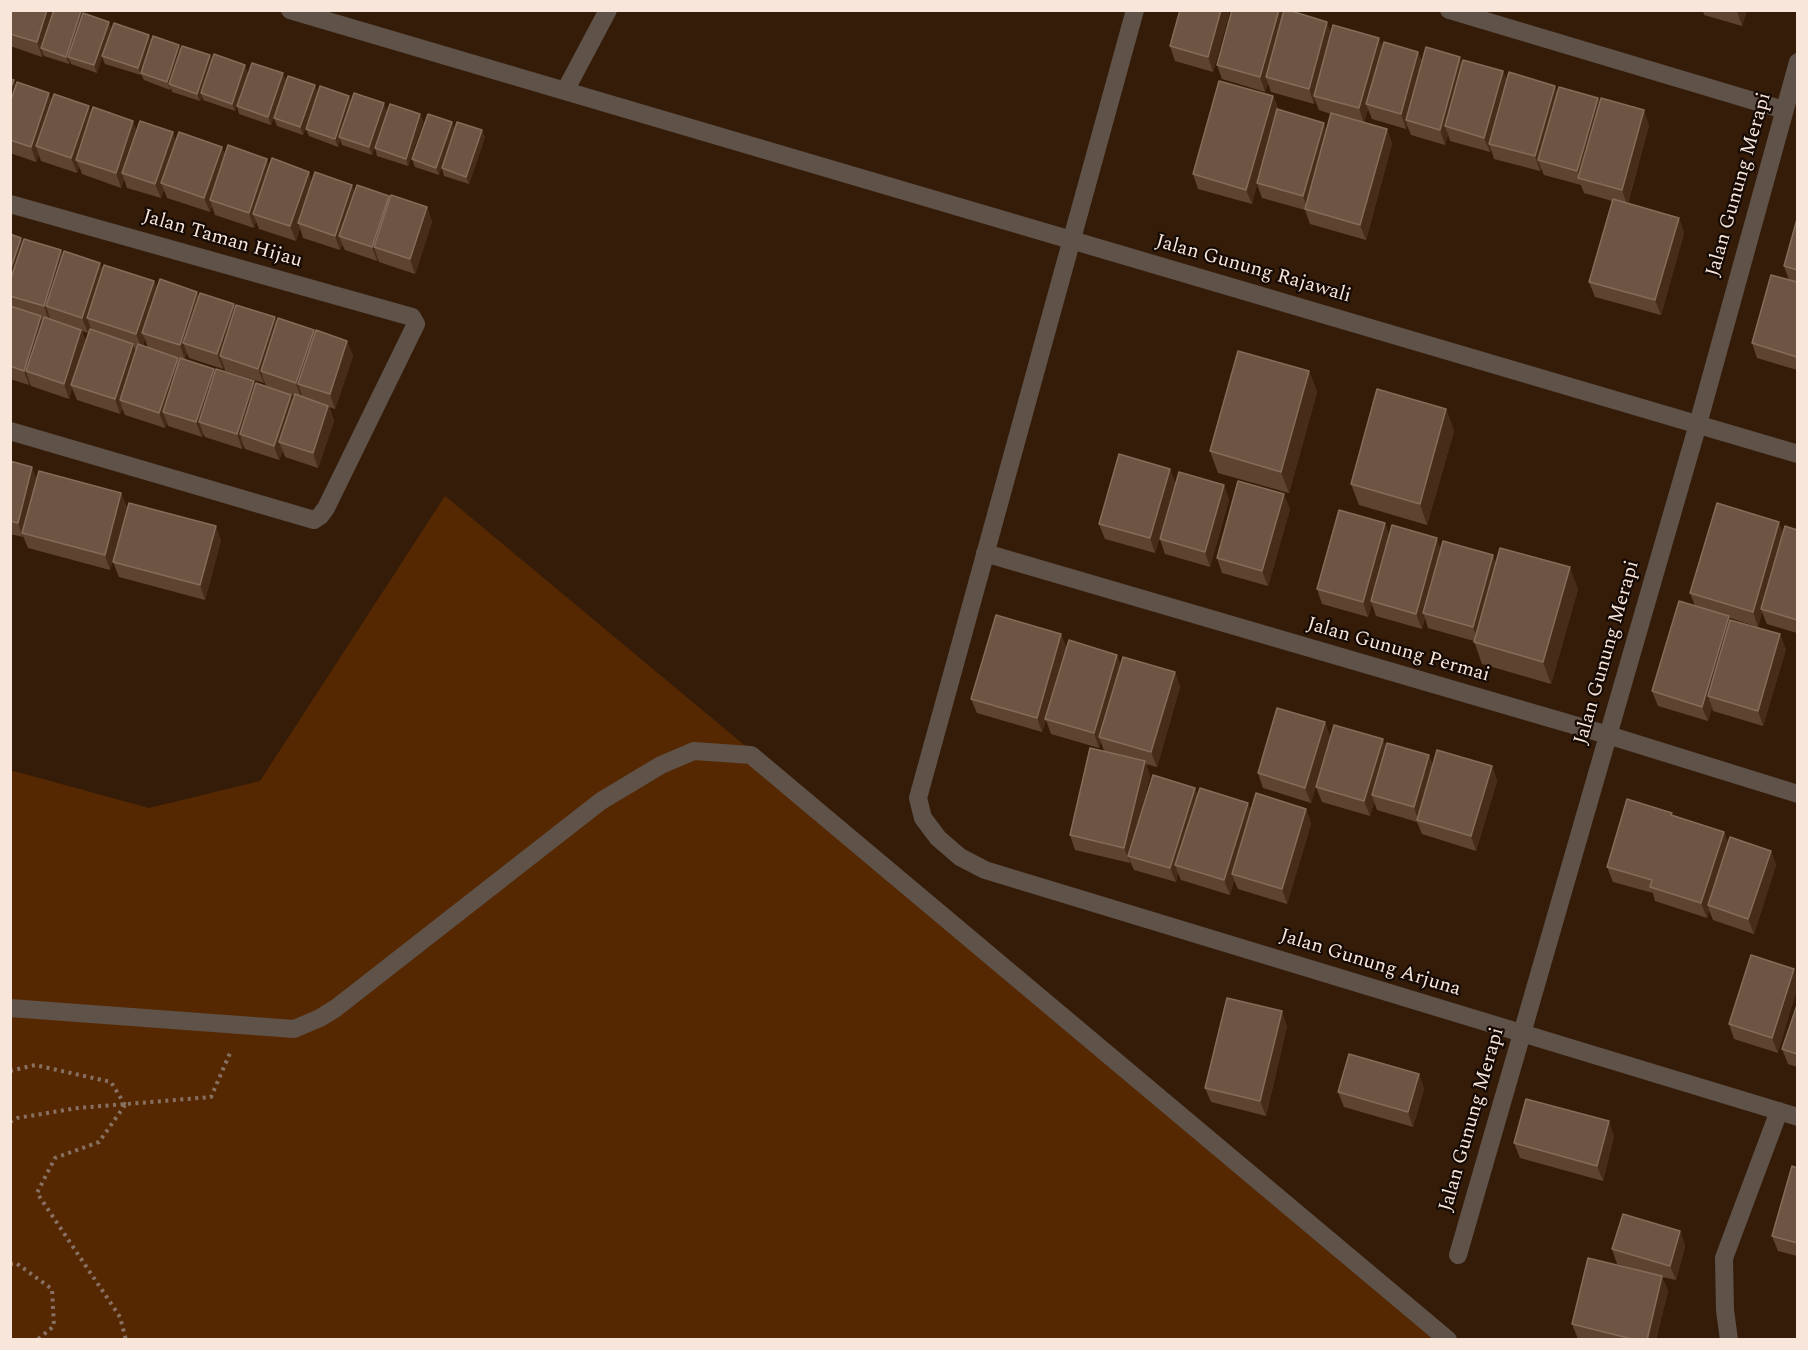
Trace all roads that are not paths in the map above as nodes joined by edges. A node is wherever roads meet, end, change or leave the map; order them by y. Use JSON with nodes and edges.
{"nodes":[{"id":1,"x":290,"y":10,"type":"edge"},
{"id":2,"x":608,"y":10,"type":"edge"},
{"id":3,"x":1135,"y":10,"type":"edge"},
{"id":4,"x":1449,"y":10,"type":"edge"},
{"id":5,"x":1797,"y":62,"type":"edge"},
{"id":6,"x":565,"y":91,"type":"junction"},
{"id":7,"x":1784,"y":110,"type":"junction"},
{"id":8,"x":10,"y":204,"type":"edge"},
{"id":9,"x":1073,"y":240,"type":"junction"},
{"id":10,"x":1698,"y":424,"type":"junction"},
{"id":11,"x":10,"y":431,"type":"edge"},
{"id":12,"x":1797,"y":454,"type":"edge"},
{"id":13,"x":986,"y":553,"type":"junction"},
{"id":14,"x":1608,"y":735,"type":"junction"},
{"id":15,"x":1797,"y":794,"type":"edge"},
{"id":16,"x":10,"y":1008,"type":"edge"},
{"id":17,"x":1522,"y":1033,"type":"junction"},
{"id":18,"x":1779,"y":1111,"type":"junction"},
{"id":19,"x":1797,"y":1117,"type":"edge"},
{"id":20,"x":1458,"y":1255,"type":"dead end"},
{"id":21,"x":1448,"y":1340,"type":"edge"},
{"id":22,"x":1729,"y":1340,"type":"edge"}],
"edges":[{"from":1,"to":6,"type":"street","name":"Jalan Gunung Rajawali"},
{"from":2,"to":6,"type":"street"},
{"from":3,"to":9,"type":"street","name":"Jalan Gunung Arjuna"},
{"from":4,"to":7,"type":"street"},
{"from":5,"to":7,"type":"street","name":"Jalan Gunung Merapi"},
{"from":6,"to":9,"type":"street","name":"Jalan Gunung Rajawali"},
{"from":7,"to":10,"type":"street","name":"Jalan Gunung Merapi"},
{"from":8,"to":11,"type":"street","name":"Jalan Taman Hijau"},
{"from":9,"to":10,"type":"street","name":"Jalan Gunung Rajawali"},
{"from":9,"to":13,"type":"street","name":"Jalan Gunung Arjuna"},
{"from":10,"to":12,"type":"street","name":"Jalan Gunung Rajawali"},
{"from":10,"to":14,"type":"street","name":"Jalan Gunung Merapi"},
{"from":13,"to":14,"type":"street","name":"Jalan Gunung Permai"},
{"from":13,"to":17,"type":"street","name":"Jalan Gunung Arjuna"},
{"from":14,"to":15,"type":"street","name":"Jalan Gunung Permai"},
{"from":14,"to":17,"type":"street","name":"Jalan Gunung Merapi"},
{"from":16,"to":21,"type":"street"},
{"from":17,"to":18,"type":"street","name":"Jalan Gunung Arjuna"},
{"from":17,"to":20,"type":"street","name":"Jalan Gunung Merapi"},
{"from":18,"to":19,"type":"street","name":"Jalan Gunung Arjuna"},
{"from":18,"to":22,"type":"street"}]}
